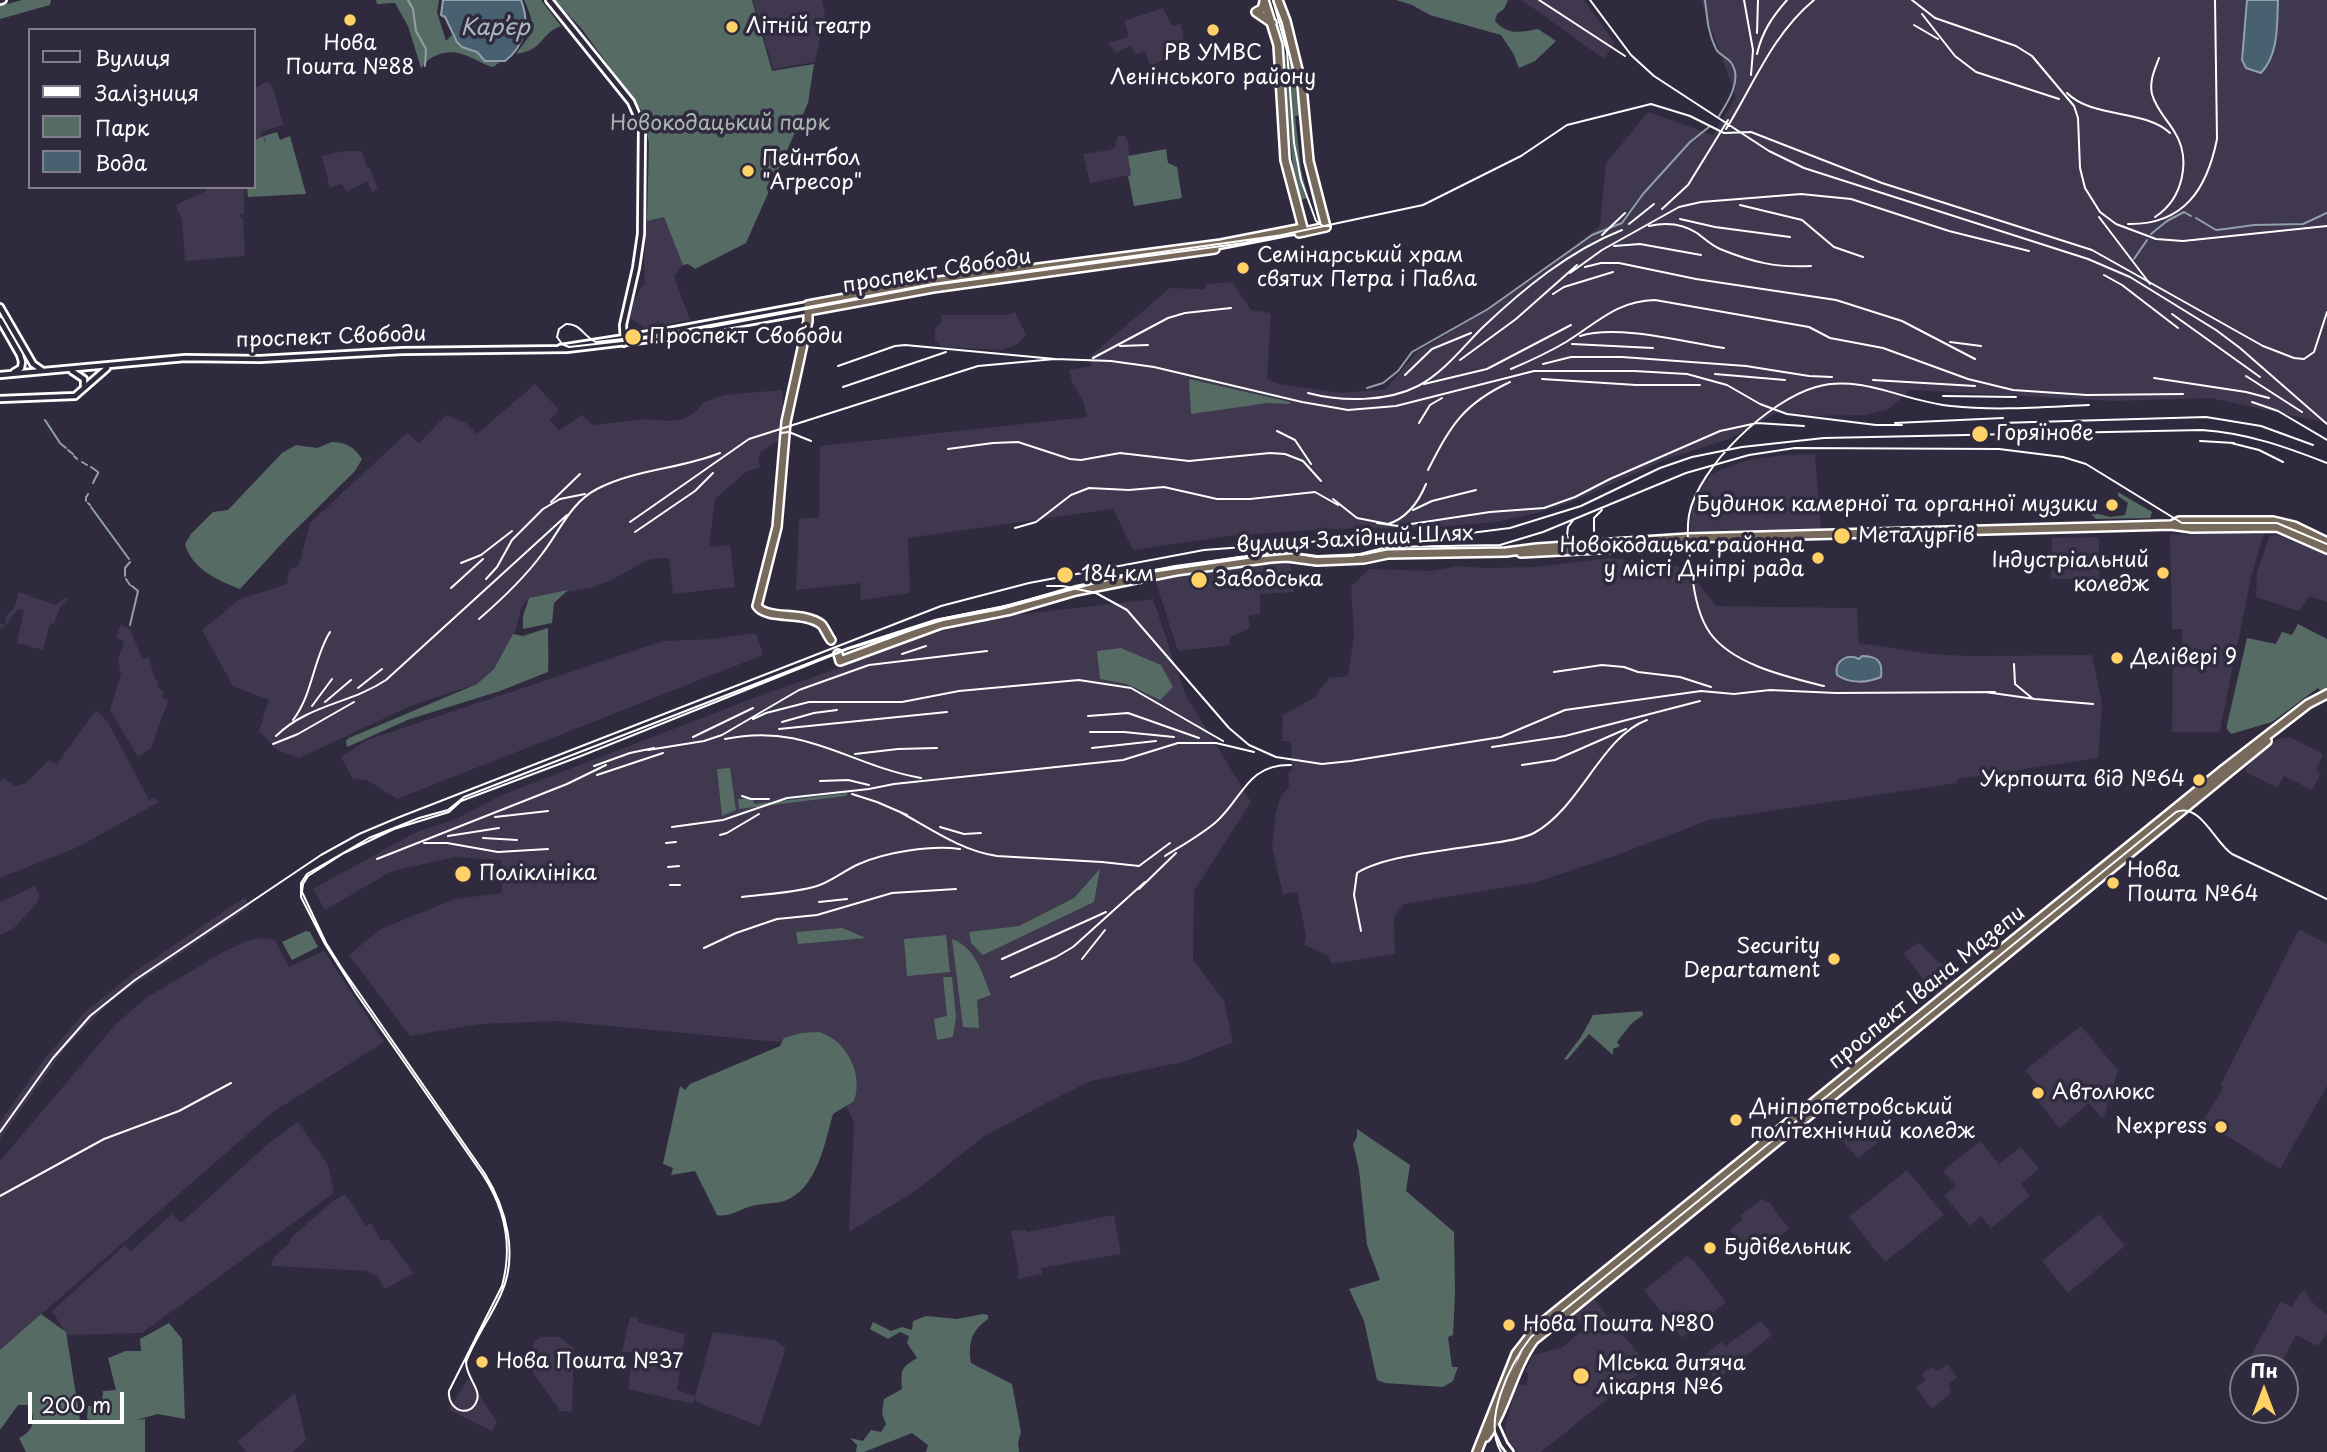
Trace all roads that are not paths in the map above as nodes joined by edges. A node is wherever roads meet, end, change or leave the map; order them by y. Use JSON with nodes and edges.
{"nodes":[{"id":1,"x":549,"y":0,"type":"edge"},
{"id":2,"x":1278,"y":0,"type":"edge"},
{"id":3,"x":1264,"y":1,"type":"edge"},
{"id":4,"x":1272,"y":23,"type":"junction"},
{"id":5,"x":1304,"y":230,"type":"junction"},
{"id":6,"x":0,"y":307,"type":"edge"},
{"id":7,"x":808,"y":308,"type":"junction"},
{"id":8,"x":1,"y":317,"type":"edge"},
{"id":9,"x":624,"y":340,"type":"junction"},
{"id":10,"x":21,"y":350,"type":"junction"},
{"id":11,"x":111,"y":366,"type":"junction"},
{"id":12,"x":70,"y":370,"type":"junction"},
{"id":13,"x":44,"y":372,"type":"junction"},
{"id":14,"x":0,"y":375,"type":"edge"},
{"id":15,"x":7,"y":375,"type":"junction"},
{"id":16,"x":82,"y":391,"type":"junction"},
{"id":17,"x":0,"y":399,"type":"edge"},
{"id":18,"x":2171,"y":525,"type":"junction"},
{"id":19,"x":2327,"y":542,"type":"edge"},
{"id":20,"x":2327,"y":549,"type":"edge"},
{"id":21,"x":831,"y":640,"type":"dead end"},
{"id":22,"x":839,"y":657,"type":"dead end"},
{"id":23,"x":2327,"y":696,"type":"edge"},
{"id":24,"x":1492,"y":1422,"type":"junction"},
{"id":25,"x":1478,"y":1449,"type":"edge"},
{"id":26,"x":1510,"y":1452,"type":"edge"}],
"edges":[{"from":1,"to":9,"type":"main road"},
{"from":2,"to":5,"type":"highway","name":"проспект Свободи"},
{"from":3,"to":4,"type":"highway"},
{"from":3,"to":4,"type":"highway"},
{"from":4,"to":5,"type":"highway"},
{"from":5,"to":7,"type":"highway","name":"проспект Свободи"},
{"from":6,"to":8,"type":"main road"},
{"from":7,"to":9,"type":"main road","name":"проспект Свободи"},
{"from":7,"to":21,"type":"highway"},
{"from":8,"to":10,"type":"main road"},
{"from":9,"to":11,"type":"main road","name":"проспект Свободи"},
{"from":10,"to":13,"type":"main road"},
{"from":10,"to":15,"type":"main road"},
{"from":11,"to":12,"type":"main road","name":"проспект Свободи"},
{"from":11,"to":16,"type":"main road"},
{"from":12,"to":13,"type":"main road","name":"проспект Свободи"},
{"from":12,"to":16,"type":"main road"},
{"from":13,"to":15,"type":"main road","name":"проспект Свободи"},
{"from":14,"to":15,"type":"main road","name":"проспект Свободи"},
{"from":16,"to":17,"type":"main road"},
{"from":18,"to":19,"type":"highway"},
{"from":18,"to":20,"type":"highway"},
{"from":18,"to":22,"type":"highway","name":"вулиця Західний Шлях"},
{"from":23,"to":24,"type":"highway","name":"проспект Івана Мазепи"},
{"from":24,"to":25,"type":"highway","name":"проспект Івана Мазепи"},
{"from":24,"to":26,"type":"main road"}]}
